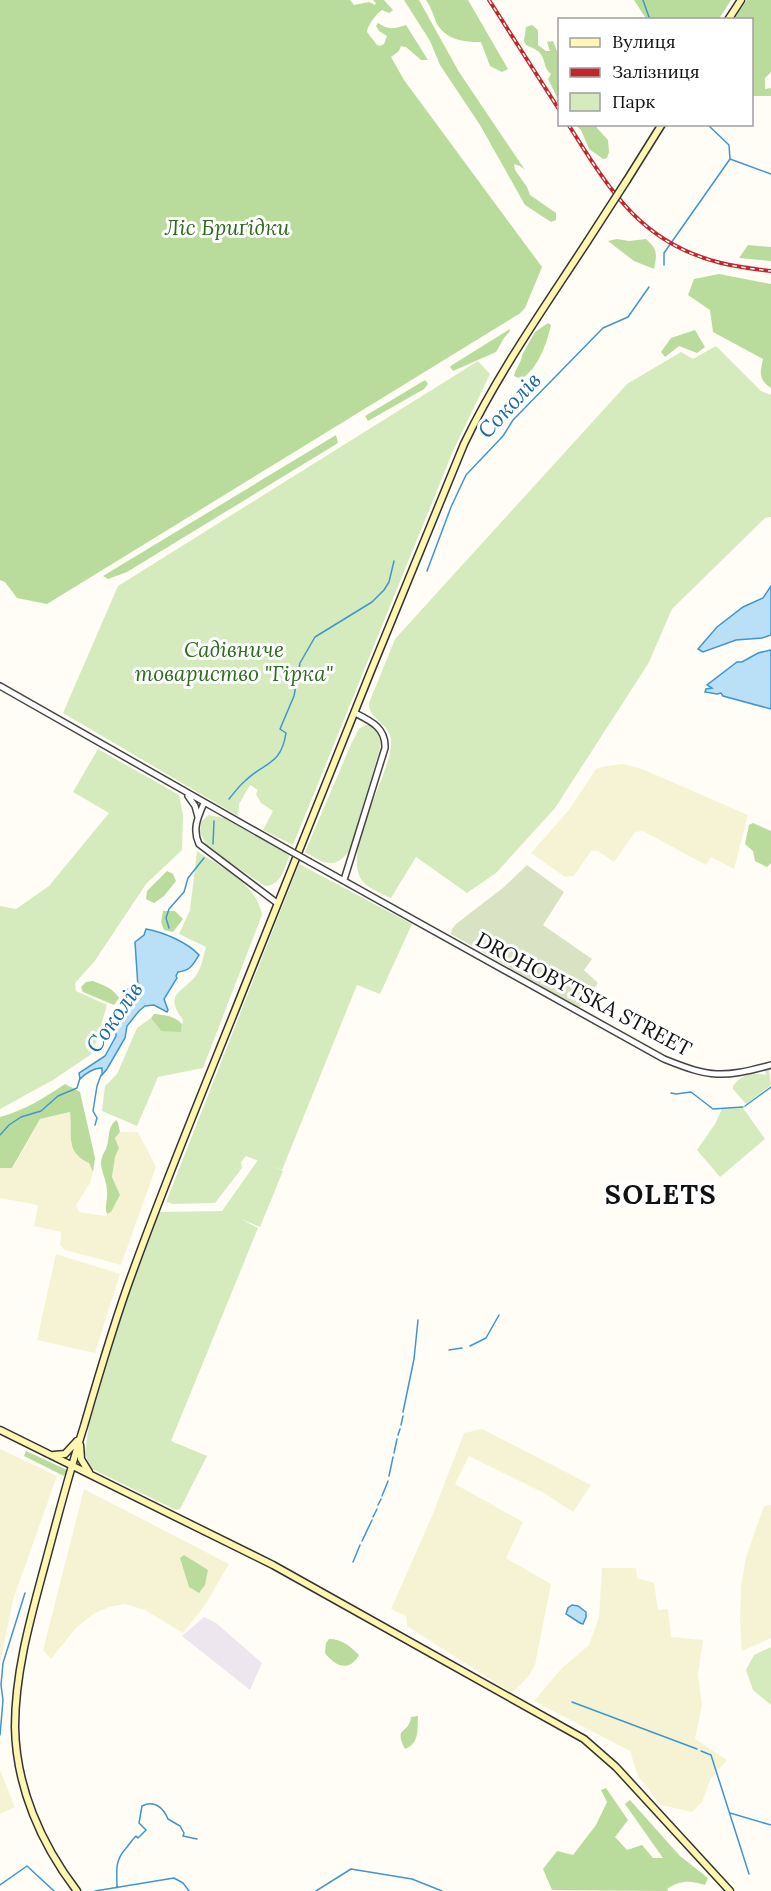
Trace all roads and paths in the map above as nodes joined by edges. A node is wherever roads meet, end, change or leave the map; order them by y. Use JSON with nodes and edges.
{"nodes":[{"id":1,"x":741,"y":0,"type":"edge"},
{"id":2,"x":730,"y":18,"type":"edge"},
{"id":3,"x":661,"y":126,"type":"edge"},
{"id":4,"x":0,"y":686,"type":"edge"},
{"id":5,"x":356,"y":712,"type":"junction"},
{"id":6,"x":183,"y":791,"type":"junction"},
{"id":7,"x":204,"y":803,"type":"junction"},
{"id":8,"x":198,"y":818,"type":"junction"},
{"id":9,"x":344,"y":880,"type":"junction"},
{"id":10,"x":277,"y":903,"type":"junction"},
{"id":11,"x":771,"y":1065,"type":"edge"},
{"id":12,"x":0,"y":1430,"type":"edge"},
{"id":13,"x":81,"y":1436,"type":"junction"},
{"id":14,"x":51,"y":1455,"type":"junction"},
{"id":15,"x":72,"y":1464,"type":"junction"},
{"id":16,"x":90,"y":1473,"type":"junction"},
{"id":17,"x":77,"y":1891,"type":"edge"},
{"id":18,"x":730,"y":1891,"type":"edge"}],
"edges":[{"from":1,"to":2,"type":"main road"},
{"from":3,"to":5,"type":"main road","bridge":true},
{"from":4,"to":6,"type":"street","name":"DROHOBYTSKA STREET"},
{"from":5,"to":9,"type":"street"},
{"from":5,"to":10,"type":"main road"},
{"from":6,"to":7,"type":"street","name":"DROHOBYTSKA STREET"},
{"from":6,"to":8,"type":"street"},
{"from":7,"to":8,"type":"street"},
{"from":7,"to":9,"type":"street","name":"DROHOBYTSKA STREET","bridge":true},
{"from":8,"to":10,"type":"street"},
{"from":9,"to":11,"type":"street","name":"DROHOBYTSKA STREET"},
{"from":10,"to":13,"type":"main road"},
{"from":12,"to":14,"type":"main road"},
{"from":13,"to":14,"type":"main road"},
{"from":13,"to":15,"type":"main road"},
{"from":13,"to":16,"type":"main road"},
{"from":14,"to":15,"type":"main road"},
{"from":15,"to":16,"type":"main road"},
{"from":15,"to":17,"type":"main road"},
{"from":16,"to":18,"type":"main road"}]}
